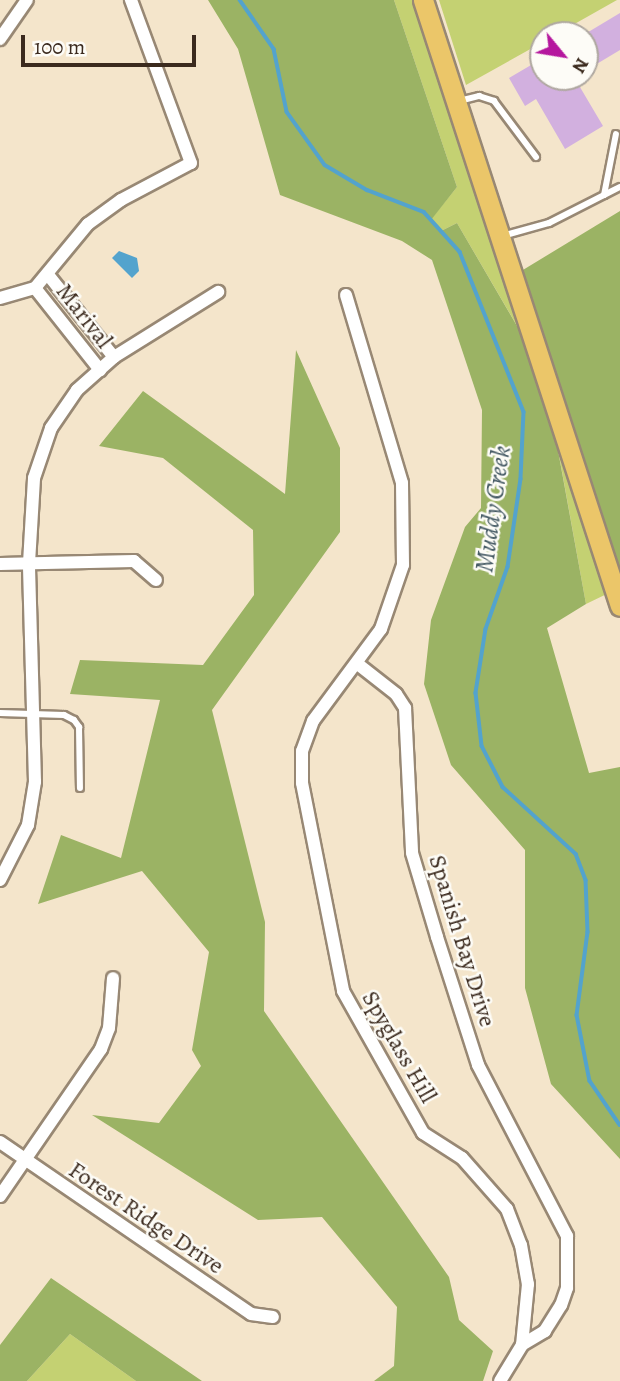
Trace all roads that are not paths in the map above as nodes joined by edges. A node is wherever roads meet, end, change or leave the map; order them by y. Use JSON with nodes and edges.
{"nodes":[{"id":1,"x":27,"y":0,"type":"edge"},
{"id":2,"x":131,"y":0,"type":"edge"},
{"id":3,"x":423,"y":0,"type":"edge"},
{"id":4,"x":0,"y":39,"type":"edge"},
{"id":5,"x":456,"y":102,"type":"junction"},
{"id":6,"x":616,"y":134,"type":"dead end"},
{"id":7,"x":536,"y":157,"type":"dead end"},
{"id":8,"x":620,"y":187,"type":"edge"},
{"id":9,"x":604,"y":195,"type":"junction"},
{"id":10,"x":500,"y":237,"type":"junction"},
{"id":11,"x":49,"y":276,"type":"junction"},
{"id":12,"x":35,"y":288,"type":"junction"},
{"id":13,"x":218,"y":292,"type":"dead end"},
{"id":14,"x":346,"y":295,"type":"dead end"},
{"id":15,"x":0,"y":298,"type":"edge"},
{"id":16,"x":114,"y":357,"type":"junction"},
{"id":17,"x":100,"y":370,"type":"junction"},
{"id":18,"x":29,"y":563,"type":"junction"},
{"id":19,"x":0,"y":564,"type":"edge"},
{"id":20,"x":156,"y":580,"type":"dead end"},
{"id":21,"x":620,"y":606,"type":"edge"},
{"id":22,"x":359,"y":665,"type":"junction"},
{"id":23,"x":33,"y":712,"type":"junction"},
{"id":24,"x":0,"y":713,"type":"edge"},
{"id":25,"x":80,"y":788,"type":"dead end"},
{"id":26,"x":0,"y":880,"type":"edge"},
{"id":27,"x":113,"y":978,"type":"dead end"},
{"id":28,"x":0,"y":1142,"type":"edge"},
{"id":29,"x":25,"y":1160,"type":"junction"},
{"id":30,"x":0,"y":1196,"type":"edge"},
{"id":31,"x":273,"y":1317,"type":"dead end"},
{"id":32,"x":522,"y":1345,"type":"junction"},
{"id":33,"x":499,"y":1381,"type":"edge"}],
"edges":[{"from":1,"to":4,"type":"street"},
{"from":2,"to":11,"type":"street"},
{"from":3,"to":5,"type":"main road"},
{"from":5,"to":7,"type":"lane"},
{"from":5,"to":10,"type":"main road"},
{"from":6,"to":9,"type":"lane"},
{"from":8,"to":9,"type":"lane"},
{"from":9,"to":10,"type":"lane"},
{"from":10,"to":21,"type":"main road"},
{"from":11,"to":12,"type":"street"},
{"from":11,"to":16,"type":"street","name":"Marival"},
{"from":12,"to":15,"type":"street"},
{"from":12,"to":17,"type":"street","name":"Marival"},
{"from":13,"to":16,"type":"street"},
{"from":14,"to":22,"type":"street"},
{"from":16,"to":17,"type":"street"},
{"from":17,"to":18,"type":"street"},
{"from":18,"to":19,"type":"street"},
{"from":18,"to":20,"type":"street"},
{"from":18,"to":23,"type":"street"},
{"from":22,"to":32,"type":"street","name":"Spanish Bay Drive"},
{"from":22,"to":32,"type":"street","name":"Spyglass Hill"},
{"from":23,"to":24,"type":"lane"},
{"from":23,"to":25,"type":"lane"},
{"from":23,"to":26,"type":"street"},
{"from":27,"to":29,"type":"street"},
{"from":28,"to":29,"type":"street","name":"Forest Ridge Drive"},
{"from":29,"to":30,"type":"street"},
{"from":29,"to":31,"type":"street","name":"Forest Ridge Drive"},
{"from":32,"to":33,"type":"street","name":"Spyglass Hill"}]}
